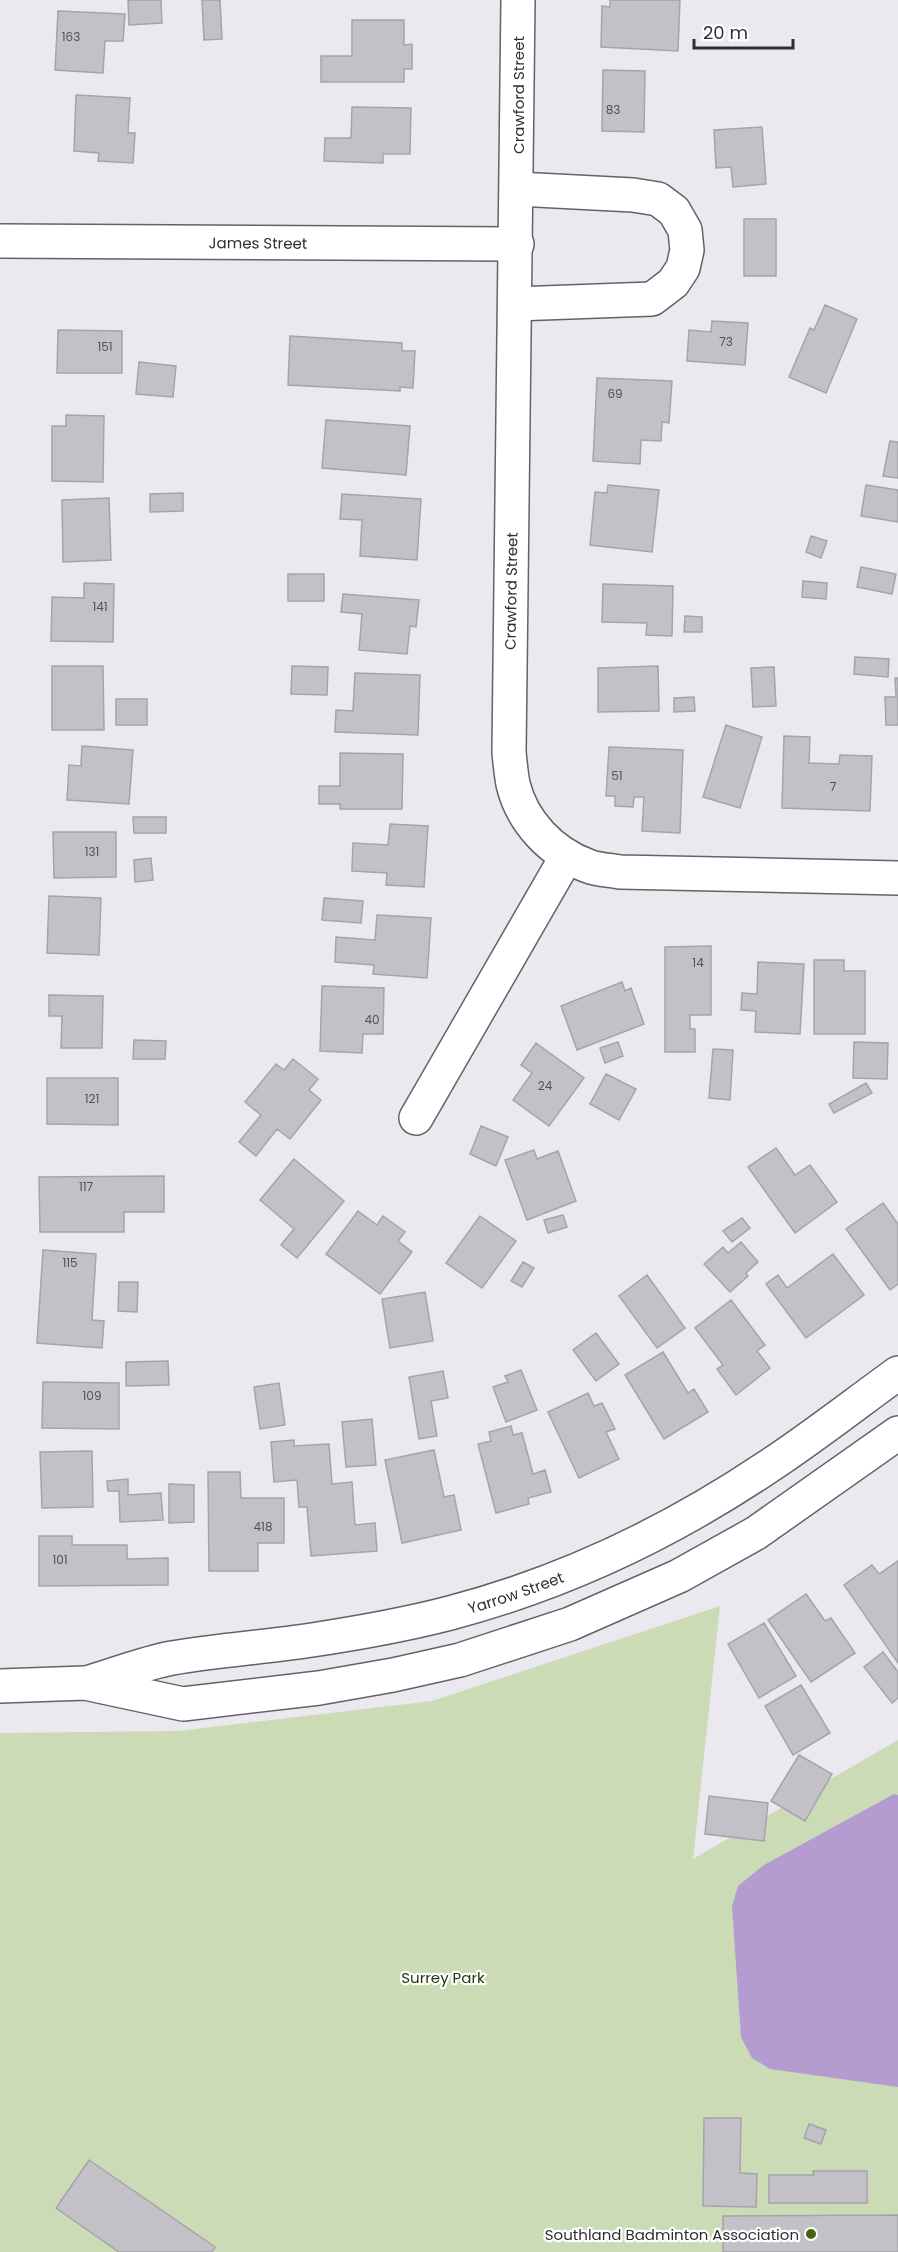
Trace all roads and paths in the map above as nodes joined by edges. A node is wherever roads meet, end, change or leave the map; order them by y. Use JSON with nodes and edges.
{"nodes":[{"id":1,"x":518,"y":0,"type":"edge"},
{"id":2,"x":517,"y":189,"type":"junction"},
{"id":3,"x":0,"y":241,"type":"edge"},
{"id":4,"x":517,"y":244,"type":"junction"},
{"id":5,"x":515,"y":304,"type":"junction"},
{"id":6,"x":567,"y":856,"type":"junction"},
{"id":7,"x":898,"y":879,"type":"edge"},
{"id":8,"x":416,"y":1118,"type":"dead end"},
{"id":9,"x":898,"y":1373,"type":"edge"},
{"id":10,"x":898,"y":1433,"type":"edge"},
{"id":11,"x":85,"y":1683,"type":"junction"},
{"id":12,"x":0,"y":1686,"type":"edge"}],
"edges":[{"from":1,"to":2,"type":"street","name":"Crawford Street"},
{"from":2,"to":4,"type":"street","name":"Crawford Street"},
{"from":2,"to":5,"type":"street"},
{"from":3,"to":4,"type":"street","name":"James Street"},
{"from":4,"to":5,"type":"street","name":"Crawford Street"},
{"from":5,"to":6,"type":"street","name":"Crawford Street"},
{"from":6,"to":7,"type":"street","name":"Crawford Street"},
{"from":6,"to":8,"type":"street"},
{"from":9,"to":11,"type":"street","name":"Yarrow Street"},
{"from":10,"to":11,"type":"street","name":"Yarrow Street"},
{"from":11,"to":12,"type":"street","name":"Yarrow Street"}]}
